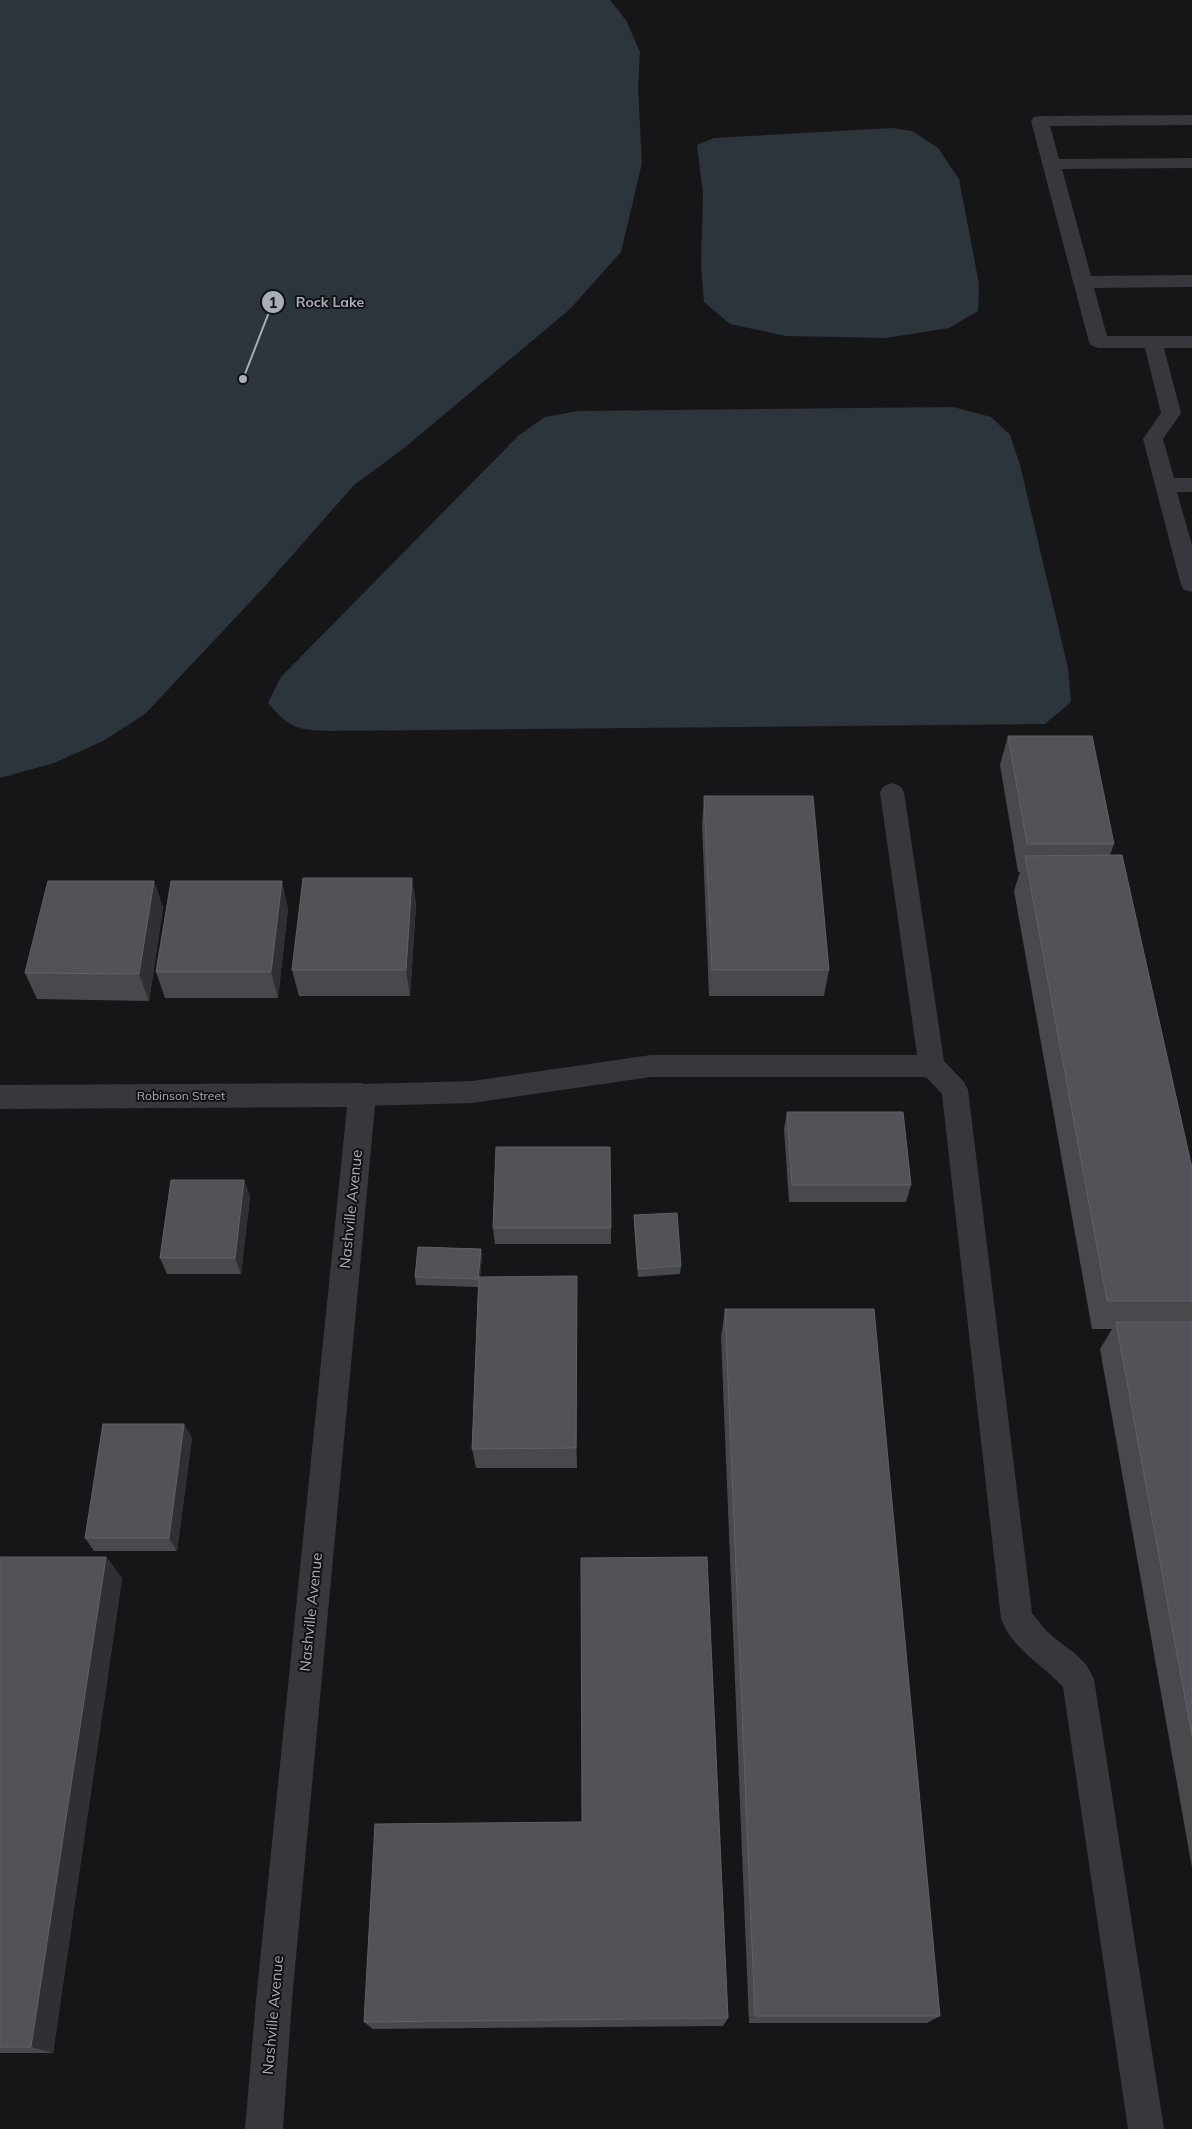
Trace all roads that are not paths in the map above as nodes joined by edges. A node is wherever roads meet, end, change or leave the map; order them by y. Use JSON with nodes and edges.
{"nodes":[{"id":1,"x":1192,"y":120,"type":"edge"},
{"id":2,"x":1192,"y":163,"type":"edge"},
{"id":3,"x":1052,"y":164,"type":"junction"},
{"id":4,"x":1192,"y":281,"type":"edge"},
{"id":5,"x":1084,"y":282,"type":"junction"},
{"id":6,"x":1153,"y":342,"type":"junction"},
{"id":7,"x":1192,"y":342,"type":"edge"},
{"id":8,"x":1172,"y":412,"type":"junction"},
{"id":9,"x":1192,"y":413,"type":"edge"},
{"id":10,"x":1165,"y":485,"type":"junction"},
{"id":11,"x":1192,"y":485,"type":"edge"},
{"id":12,"x":1188,"y":556,"type":"edge"},
{"id":13,"x":1192,"y":585,"type":"edge"},
{"id":14,"x":892,"y":792,"type":"dead end"},
{"id":15,"x":932,"y":1066,"type":"junction"},
{"id":16,"x":362,"y":1095,"type":"junction"},
{"id":17,"x":0,"y":1097,"type":"edge"},
{"id":18,"x":264,"y":2129,"type":"edge"},
{"id":19,"x":1146,"y":2129,"type":"edge"}],
"edges":[{"from":1,"to":3,"type":"lane"},
{"from":2,"to":3,"type":"lane"},
{"from":3,"to":5,"type":"lane"},
{"from":4,"to":5,"type":"lane"},
{"from":5,"to":6,"type":"lane"},
{"from":6,"to":7,"type":"lane"},
{"from":6,"to":8,"type":"lane"},
{"from":8,"to":9,"type":"lane"},
{"from":8,"to":10,"type":"lane"},
{"from":10,"to":11,"type":"lane"},
{"from":10,"to":12,"type":"lane"},
{"from":12,"to":13,"type":"lane"},
{"from":14,"to":15,"type":"lane"},
{"from":15,"to":16,"type":"lane"},
{"from":15,"to":19,"type":"lane"},
{"from":16,"to":17,"type":"street","name":"Robinson Street"},
{"from":16,"to":18,"type":"street","name":"Nashville Avenue"}]}
